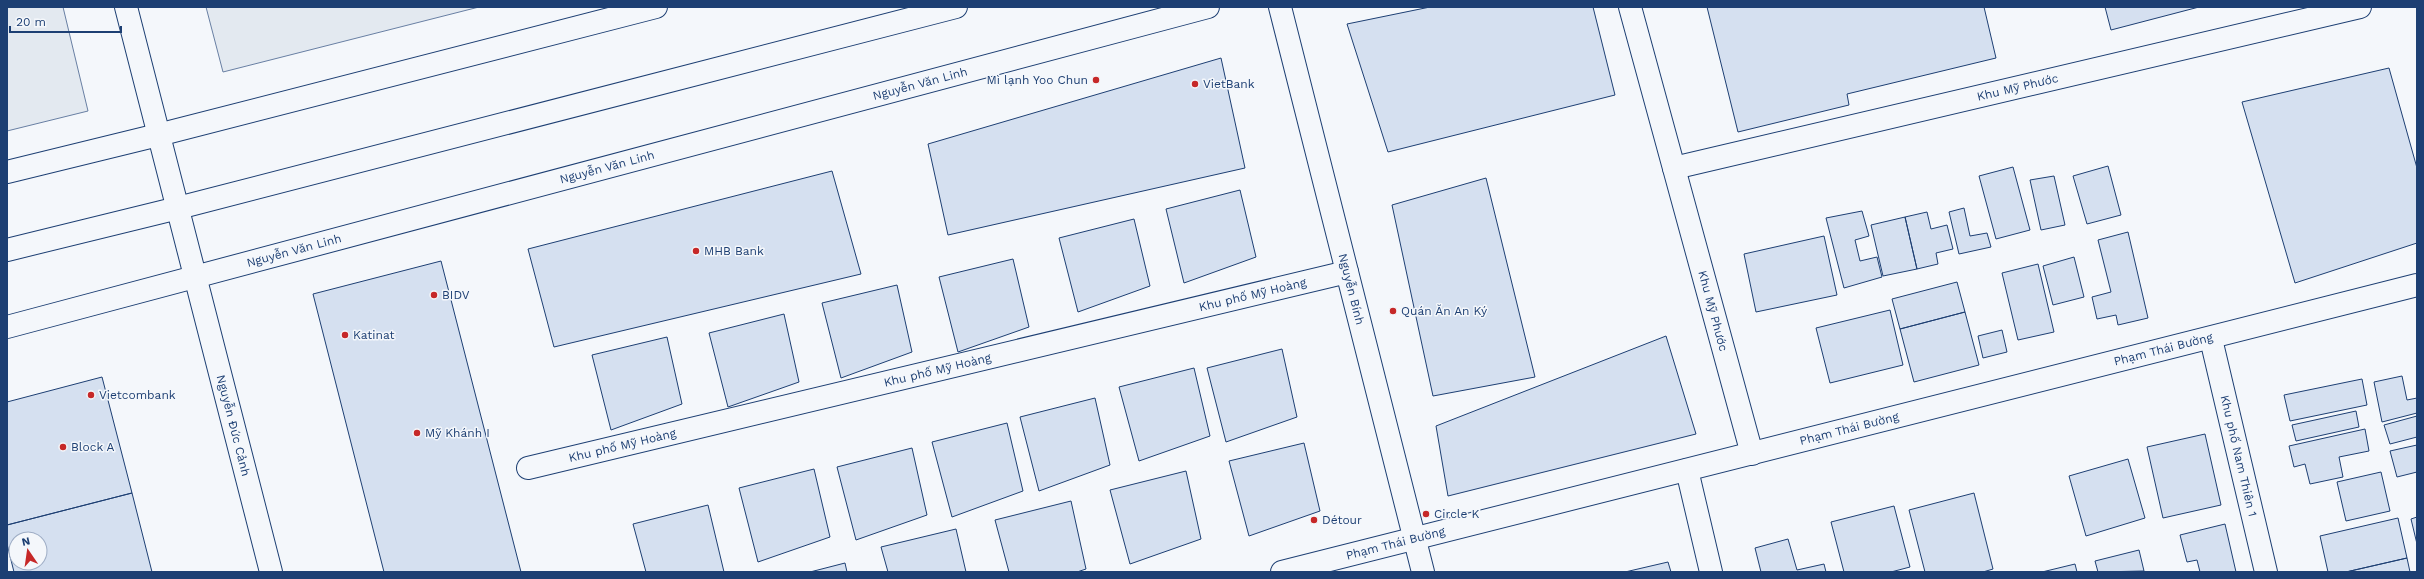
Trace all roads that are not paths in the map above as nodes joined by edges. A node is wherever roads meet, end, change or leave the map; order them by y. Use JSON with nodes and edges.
{"nodes":[{"id":1,"x":126,"y":7,"type":"edge"},
{"id":2,"x":656,"y":7,"type":"edge"},
{"id":3,"x":956,"y":7,"type":"edge"},
{"id":4,"x":1208,"y":7,"type":"edge"},
{"id":5,"x":1280,"y":7,"type":"edge"},
{"id":6,"x":1630,"y":7,"type":"edge"},
{"id":7,"x":2360,"y":7,"type":"edge"},
{"id":8,"x":158,"y":135,"type":"junction"},
{"id":9,"x":1674,"y":168,"type":"junction"},
{"id":10,"x":7,"y":172,"type":"edge"},
{"id":11,"x":178,"y":208,"type":"junction"},
{"id":12,"x":7,"y":250,"type":"edge"},
{"id":13,"x":1346,"y":272,"type":"junction"},
{"id":14,"x":196,"y":278,"type":"junction"},
{"id":15,"x":2417,"y":285,"type":"edge"},
{"id":16,"x":7,"y":327,"type":"edge"},
{"id":17,"x":2211,"y":339,"type":"junction"},
{"id":18,"x":1752,"y":454,"type":"junction"},
{"id":19,"x":528,"y":468,"type":"dead end"},
{"id":20,"x":1687,"y":470,"type":"junction"},
{"id":21,"x":1414,"y":539,"type":"junction"},
{"id":22,"x":271,"y":572,"type":"edge"},
{"id":23,"x":1282,"y":572,"type":"edge"},
{"id":24,"x":1423,"y":572,"type":"edge"},
{"id":25,"x":1711,"y":572,"type":"edge"},
{"id":26,"x":2266,"y":572,"type":"edge"}],
"edges":[{"from":1,"to":8,"type":"main road","name":"Nguyễn Đức Cảnh"},
{"from":2,"to":8,"type":"main road"},
{"from":3,"to":11,"type":"main road"},
{"from":4,"to":14,"type":"main road","name":"Nguyễn Văn Linh"},
{"from":5,"to":13,"type":"main road","name":"Nguyễn Bính"},
{"from":6,"to":9,"type":"main road","name":"Khu Mỹ Phước"},
{"from":7,"to":9,"type":"main road","name":"Khu Mỹ Phước"},
{"from":8,"to":10,"type":"main road"},
{"from":8,"to":11,"type":"main road","name":"Nguyễn Đức Cảnh"},
{"from":9,"to":18,"type":"main road","name":"Khu Mỹ Phước"},
{"from":11,"to":12,"type":"main road"},
{"from":11,"to":14,"type":"main road","name":"Nguyễn Đức Cảnh"},
{"from":13,"to":19,"type":"main road","name":"Khu phố Mỹ Hoàng"},
{"from":13,"to":21,"type":"main road","name":"Nguyễn Bính"},
{"from":14,"to":16,"type":"main road","name":"Nguyễn Văn Linh"},
{"from":14,"to":22,"type":"main road","name":"Nguyễn Đức Cảnh"},
{"from":15,"to":17,"type":"main road","name":"Phạm Thái Bường"},
{"from":17,"to":18,"type":"main road","name":"Phạm Thái Bường"},
{"from":17,"to":26,"type":"main road","name":"Khu phố Nam Thiên 1"},
{"from":18,"to":20,"type":"main road","name":"Phạm Thái Bường"},
{"from":20,"to":21,"type":"main road","name":"Phạm Thái Bường"},
{"from":20,"to":25,"type":"main road"},
{"from":21,"to":23,"type":"main road","name":"Phạm Thái Bường"},
{"from":21,"to":24,"type":"main road","name":"Nguyễn Bính"}]}
